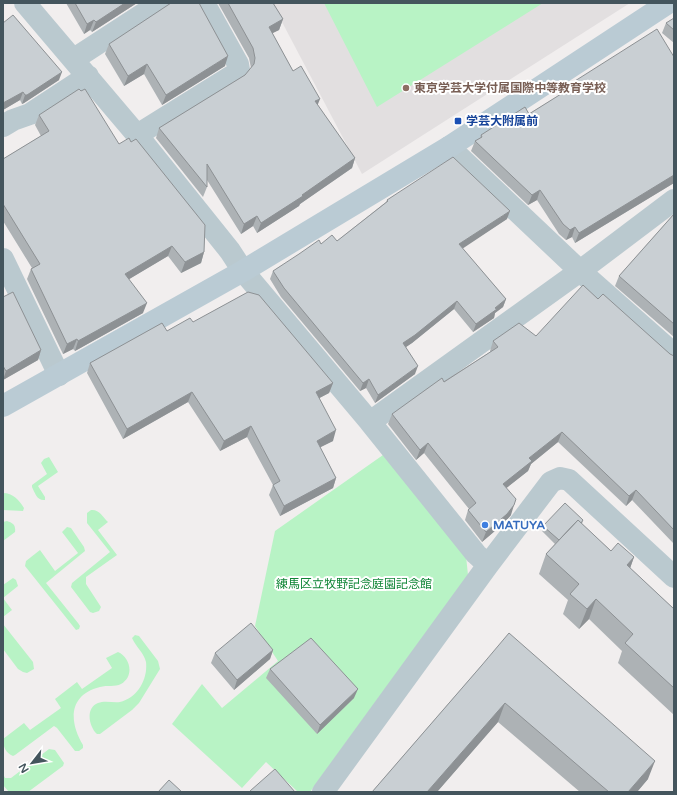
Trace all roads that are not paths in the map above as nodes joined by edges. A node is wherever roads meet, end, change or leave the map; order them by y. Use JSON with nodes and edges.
{"nodes":[{"id":1,"x":26,"y":3,"type":"edge"},
{"id":2,"x":160,"y":3,"type":"edge"},
{"id":3,"x":204,"y":3,"type":"edge"},
{"id":4,"x":668,"y":3,"type":"edge"},
{"id":5,"x":74,"y":59,"type":"junction"},
{"id":6,"x":88,"y":76,"type":"junction"},
{"id":7,"x":3,"y":126,"type":"edge"},
{"id":8,"x":137,"y":135,"type":"junction"},
{"id":9,"x":449,"y":147,"type":"junction"},
{"id":10,"x":674,"y":200,"type":"edge"},
{"id":11,"x":3,"y":259,"type":"edge"},
{"id":12,"x":243,"y":271,"type":"junction"},
{"id":13,"x":580,"y":271,"type":"junction"},
{"id":14,"x":674,"y":354,"type":"edge"},
{"id":15,"x":59,"y":375,"type":"junction"},
{"id":16,"x":3,"y":406,"type":"edge"},
{"id":17,"x":370,"y":422,"type":"junction"},
{"id":18,"x":488,"y":565,"type":"junction"},
{"id":19,"x":674,"y":577,"type":"edge"},
{"id":20,"x":323,"y":792,"type":"edge"}],
"edges":[{"from":1,"to":5,"type":"street"},
{"from":2,"to":5,"type":"street"},
{"from":3,"to":8,"type":"street"},
{"from":4,"to":9,"type":"street"},
{"from":5,"to":6,"type":"street"},
{"from":6,"to":7,"type":"street"},
{"from":6,"to":8,"type":"street"},
{"from":8,"to":12,"type":"street"},
{"from":9,"to":12,"type":"street"},
{"from":9,"to":13,"type":"street"},
{"from":10,"to":13,"type":"street"},
{"from":11,"to":15,"type":"street"},
{"from":12,"to":15,"type":"street"},
{"from":12,"to":17,"type":"street"},
{"from":13,"to":14,"type":"street"},
{"from":13,"to":17,"type":"street"},
{"from":15,"to":16,"type":"street"},
{"from":17,"to":18,"type":"street"},
{"from":18,"to":19,"type":"street"},
{"from":18,"to":20,"type":"street"}]}
